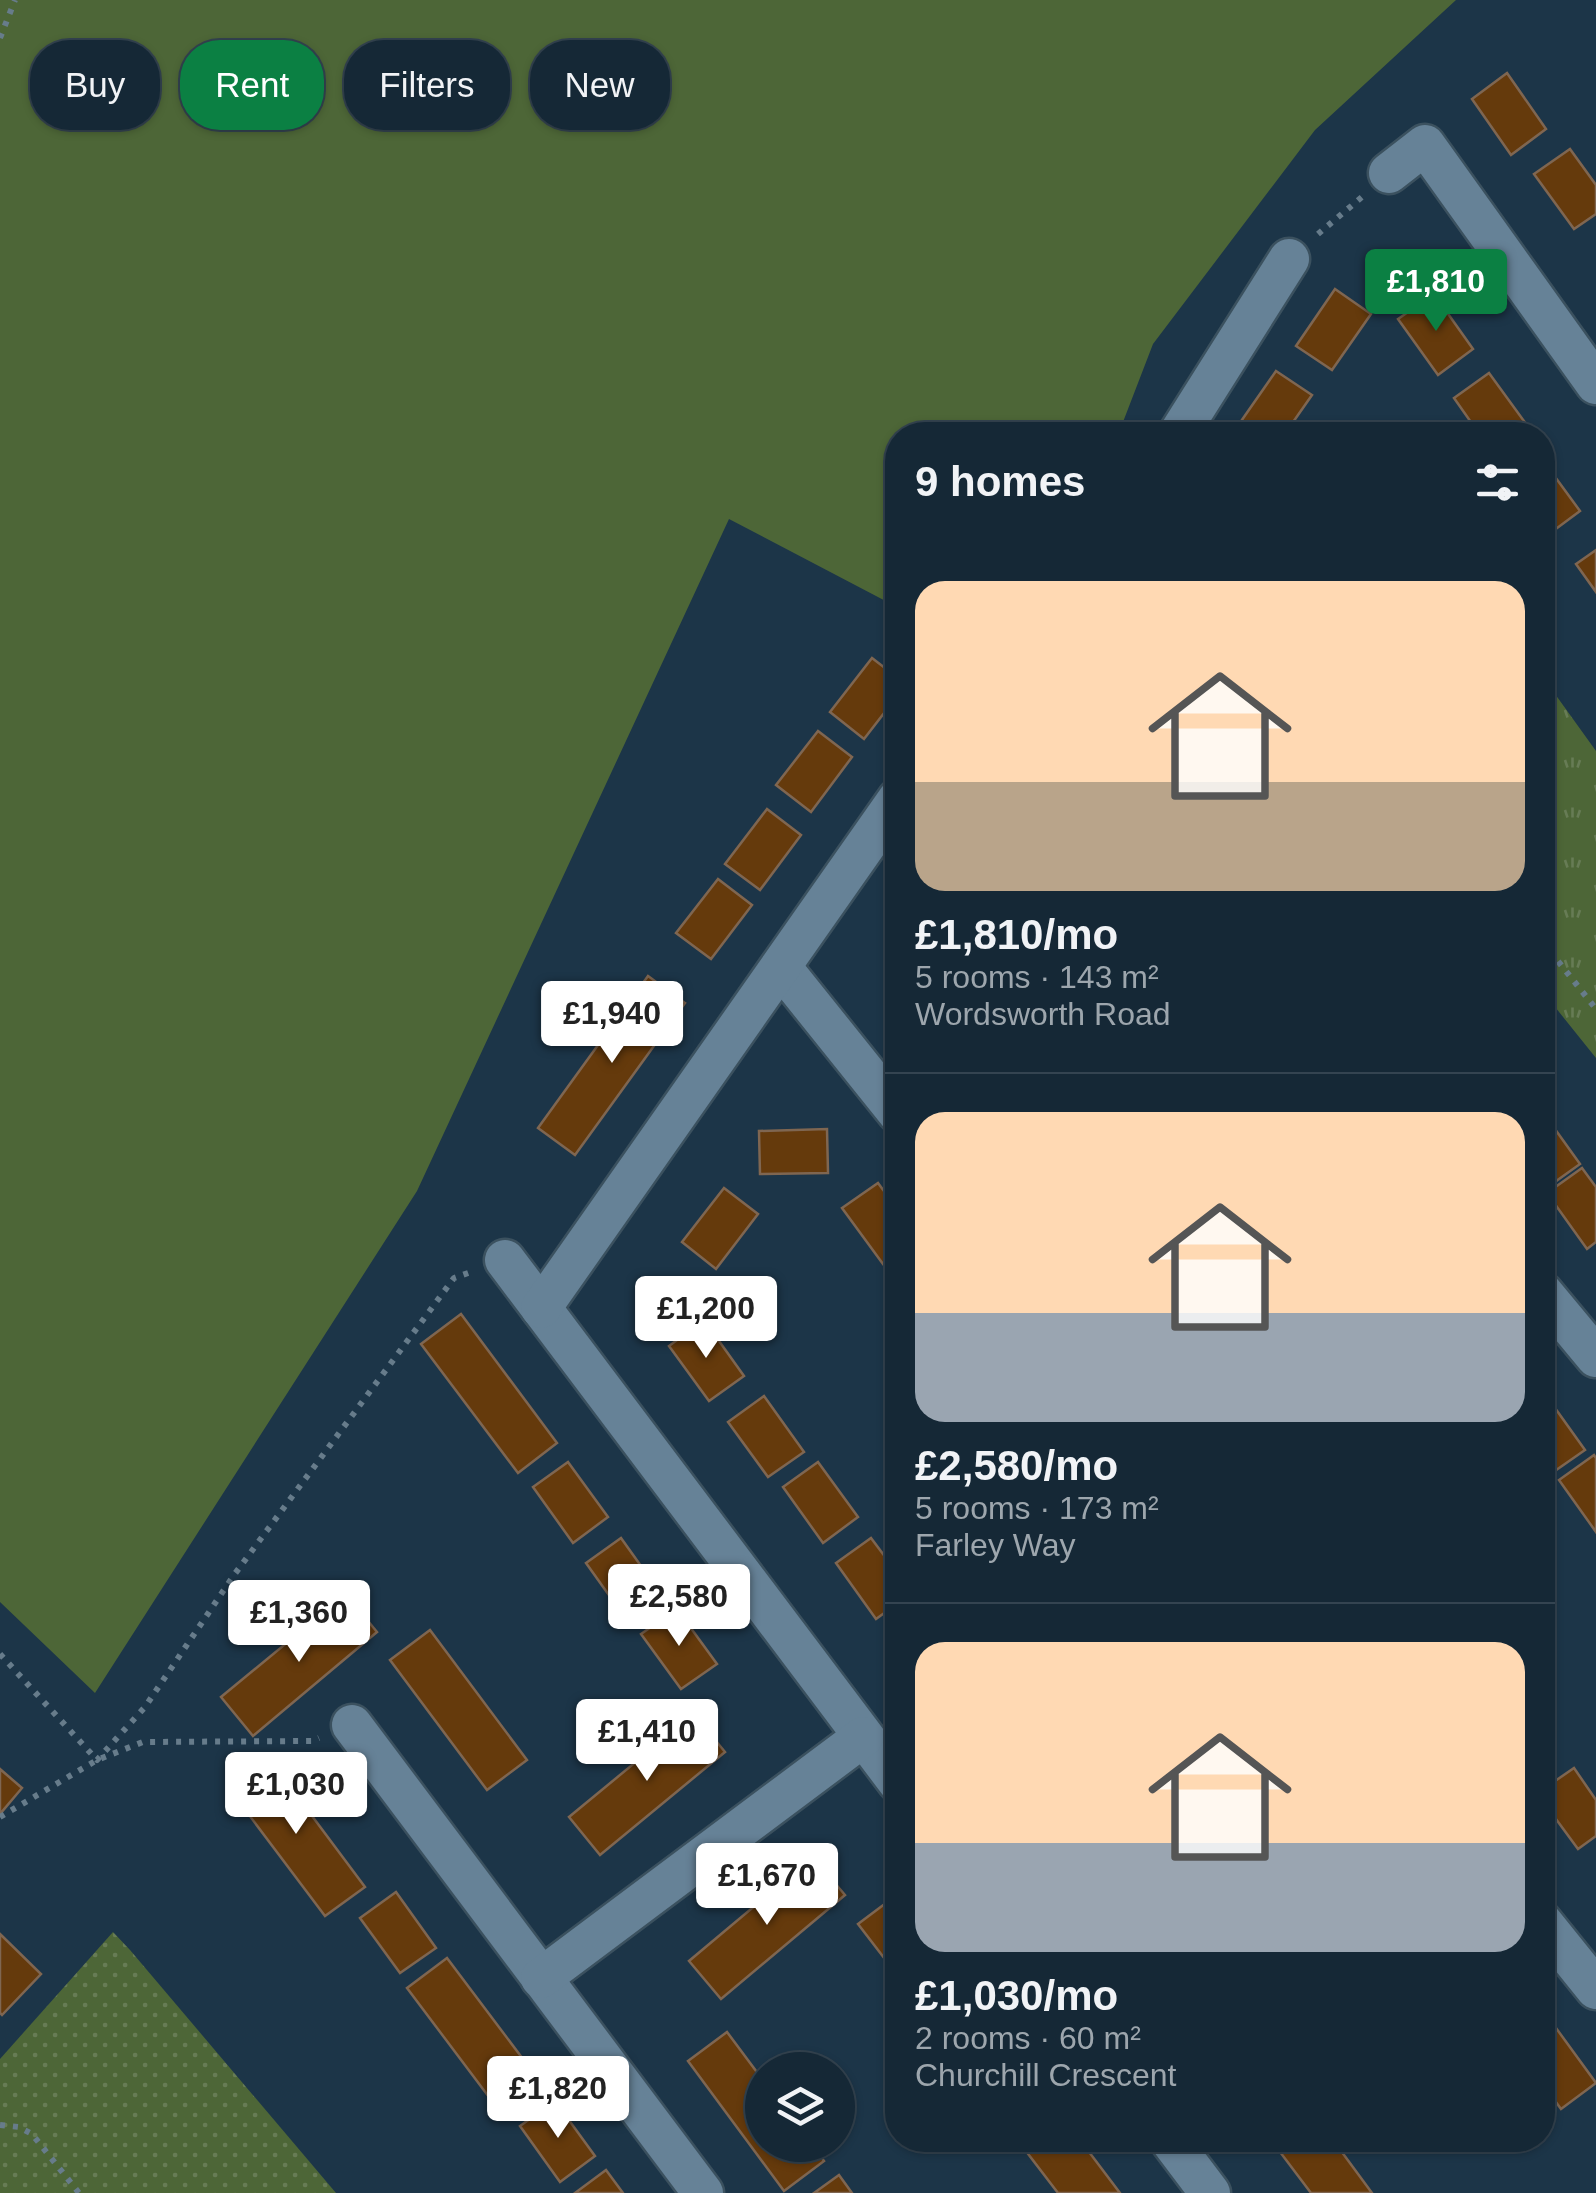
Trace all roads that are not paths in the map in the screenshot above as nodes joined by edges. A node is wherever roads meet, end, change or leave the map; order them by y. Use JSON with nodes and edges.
{"nodes":[{"id":1,"x":1389,"y":173,"type":"road end"},
{"id":2,"x":1290,"y":259,"type":"road end"},
{"id":3,"x":1596,"y":384,"type":"edge"},
{"id":4,"x":1186,"y":422,"type":"edge"},
{"id":5,"x":885,"y":817,"type":"edge"},
{"id":6,"x":781,"y":967,"type":"junction"},
{"id":7,"x":885,"y":1097,"type":"edge"},
{"id":8,"x":504,"y":1260,"type":"road end"},
{"id":9,"x":541,"y":1308,"type":"junction"},
{"id":10,"x":1555,"y":1308,"type":"edge"},
{"id":11,"x":1596,"y":1357,"type":"edge"},
{"id":12,"x":352,"y":1725,"type":"road end"},
{"id":13,"x":863,"y":1737,"type":"junction"},
{"id":14,"x":885,"y":1765,"type":"edge"},
{"id":15,"x":1555,"y":1938,"type":"edge"},
{"id":16,"x":540,"y":1978,"type":"junction"},
{"id":17,"x":1596,"y":1989,"type":"edge"},
{"id":18,"x":1179,"y":2152,"type":"edge"},
{"id":19,"x":703,"y":2193,"type":"edge"},
{"id":20,"x":1210,"y":2193,"type":"edge"}],
"edges":[{"from":1,"to":3,"type":"street"},
{"from":2,"to":4,"type":"street"},
{"from":5,"to":6,"type":"street"},
{"from":6,"to":7,"type":"street"},
{"from":6,"to":9,"type":"street"},
{"from":8,"to":9,"type":"street"},
{"from":9,"to":13,"type":"street"},
{"from":10,"to":11,"type":"street"},
{"from":12,"to":16,"type":"street"},
{"from":13,"to":14,"type":"street"},
{"from":13,"to":16,"type":"street"},
{"from":15,"to":17,"type":"street"},
{"from":16,"to":19,"type":"street"},
{"from":18,"to":20,"type":"street"}]}
